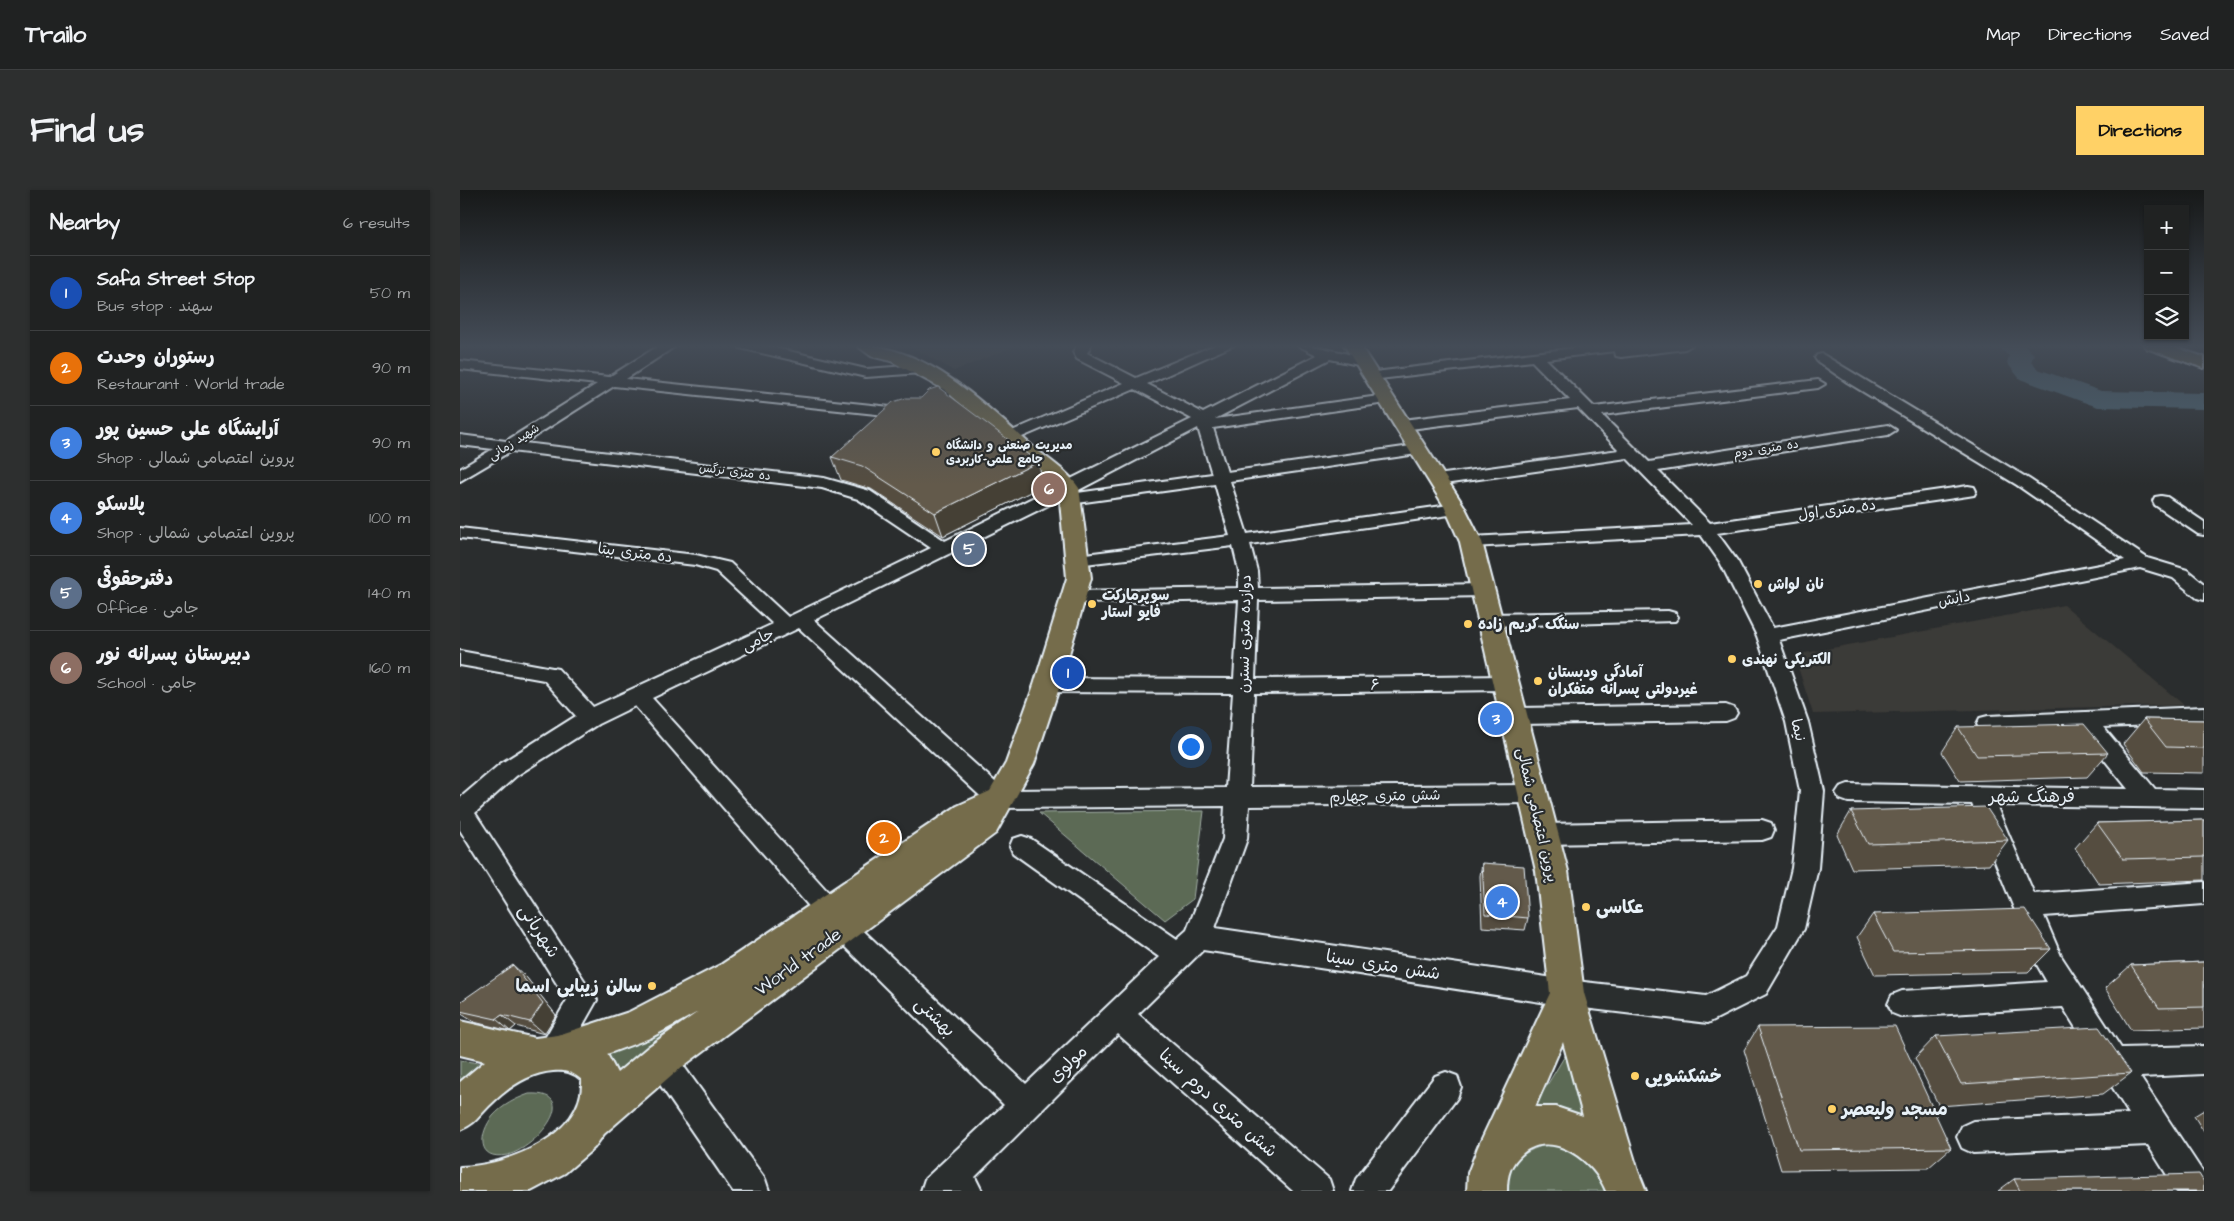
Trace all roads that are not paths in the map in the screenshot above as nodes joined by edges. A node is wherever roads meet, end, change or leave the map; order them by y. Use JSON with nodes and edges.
{"nodes":[{"id":1,"x":596,"y":392,"type":"edge"},
{"id":2,"x":711,"y":392,"type":"edge"},
{"id":3,"x":945,"y":392,"type":"edge"},
{"id":4,"x":958,"y":392,"type":"edge"},
{"id":5,"x":1117,"y":392,"type":"edge"},
{"id":6,"x":1149,"y":392,"type":"edge"},
{"id":7,"x":1260,"y":392,"type":"edge"},
{"id":8,"x":1381,"y":392,"type":"edge"},
{"id":9,"x":1570,"y":392,"type":"edge"},
{"id":10,"x":1743,"y":392,"type":"edge"},
{"id":11,"x":1873,"y":392,"type":"edge"},
{"id":12,"x":1386,"y":400,"type":"junction"},
{"id":13,"x":1586,"y":408,"type":"junction"},
{"id":14,"x":1203,"y":422,"type":"junction"},
{"id":15,"x":1402,"y":425,"type":"junction"},
{"id":16,"x":1888,"y":430,"type":"dead end"},
{"id":17,"x":1010,"y":437,"type":"junction"},
{"id":18,"x":460,"y":440,"type":"edge"},
{"id":19,"x":509,"y":446,"type":"junction"},
{"id":20,"x":1418,"y":450,"type":"junction"},
{"id":21,"x":1628,"y":453,"type":"junction"},
{"id":22,"x":1644,"y":468,"type":"junction"},
{"id":23,"x":460,"y":476,"type":"edge"},
{"id":24,"x":1220,"y":478,"type":"junction"},
{"id":25,"x":1437,"y":480,"type":"junction"},
{"id":26,"x":1968,"y":491,"type":"dead end"},
{"id":27,"x":1069,"y":494,"type":"junction"},
{"id":28,"x":2161,"y":501,"type":"dead end"},
{"id":29,"x":1456,"y":509,"type":"junction"},
{"id":30,"x":1706,"y":529,"type":"junction"},
{"id":31,"x":2204,"y":530,"type":"edge"},
{"id":32,"x":460,"y":533,"type":"edge"},
{"id":33,"x":1240,"y":540,"type":"junction"},
{"id":34,"x":1471,"y":542,"type":"junction"},
{"id":35,"x":945,"y":548,"type":"junction"},
{"id":36,"x":1076,"y":560,"type":"junction"},
{"id":37,"x":2141,"y":562,"type":"junction"},
{"id":38,"x":1484,"y":590,"type":"junction"},
{"id":39,"x":1249,"y":594,"type":"junction"},
{"id":40,"x":2204,"y":594,"type":"edge"},
{"id":41,"x":1073,"y":597,"type":"junction"},
{"id":42,"x":1668,"y":617,"type":"dead end"},
{"id":43,"x":1490,"y":620,"type":"junction"},
{"id":44,"x":794,"y":622,"type":"junction"},
{"id":45,"x":1767,"y":636,"type":"junction"},
{"id":46,"x":460,"y":658,"type":"edge"},
{"id":47,"x":1506,"y":683,"type":"junction"},
{"id":48,"x":1047,"y":686,"type":"junction"},
{"id":49,"x":1245,"y":686,"type":"junction"},
{"id":50,"x":638,"y":696,"type":"junction"},
{"id":51,"x":1726,"y":713,"type":"dead end"},
{"id":52,"x":2204,"y":715,"type":"edge"},
{"id":53,"x":1514,"y":716,"type":"junction"},
{"id":54,"x":590,"y":718,"type":"junction"},
{"id":55,"x":2085,"y":720,"type":"junction"},
{"id":56,"x":1988,"y":724,"type":"edge"},
{"id":57,"x":1848,"y":793,"type":"dead end"},
{"id":58,"x":1533,"y":794,"type":"junction"},
{"id":59,"x":1980,"y":794,"type":"junction"},
{"id":60,"x":1237,"y":798,"type":"junction"},
{"id":61,"x":2149,"y":798,"type":"junction"},
{"id":62,"x":999,"y":799,"type":"junction"},
{"id":63,"x":2204,"y":799,"type":"edge"},
{"id":64,"x":460,"y":811,"type":"edge"},
{"id":65,"x":1762,"y":830,"type":"dead end"},
{"id":66,"x":1543,"y":834,"type":"junction"},
{"id":67,"x":1022,"y":846,"type":"dead end"},
{"id":68,"x":2204,"y":893,"type":"edge"},
{"id":69,"x":2027,"y":906,"type":"junction"},
{"id":70,"x":836,"y":920,"type":"junction"},
{"id":71,"x":1188,"y":946,"type":"junction"},
{"id":72,"x":742,"y":986,"type":"junction"},
{"id":73,"x":1567,"y":993,"type":"junction"},
{"id":74,"x":2070,"y":994,"type":"junction"},
{"id":75,"x":1902,"y":1004,"type":"dead end"},
{"id":76,"x":1118,"y":1014,"type":"junction"},
{"id":77,"x":460,"y":1038,"type":"edge"},
{"id":78,"x":549,"y":1053,"type":"junction"},
{"id":79,"x":661,"y":1060,"type":"junction"},
{"id":80,"x":2204,"y":1060,"type":"edge"},
{"id":81,"x":2114,"y":1063,"type":"junction"},
{"id":82,"x":1446,"y":1087,"type":"dead end"},
{"id":83,"x":1026,"y":1105,"type":"junction"},
{"id":84,"x":460,"y":1111,"type":"edge"},
{"id":85,"x":591,"y":1120,"type":"junction"},
{"id":86,"x":2156,"y":1128,"type":"junction"},
{"id":87,"x":1973,"y":1137,"type":"dead end"},
{"id":88,"x":553,"y":1174,"type":"edge"},
{"id":89,"x":1487,"y":1174,"type":"edge"},
{"id":90,"x":1624,"y":1185,"type":"edge"},
{"id":91,"x":460,"y":1186,"type":"edge"},
{"id":92,"x":952,"y":1186,"type":"edge"},
{"id":93,"x":469,"y":1191,"type":"edge"},
{"id":94,"x":753,"y":1191,"type":"edge"},
{"id":95,"x":1317,"y":1191,"type":"edge"},
{"id":96,"x":1368,"y":1191,"type":"edge"},
{"id":97,"x":2196,"y":1191,"type":"edge"}],
"edges":[{"from":1,"to":19,"type":"street","name":"شهید زمانی"},
{"from":2,"to":3,"type":"street"},
{"from":4,"to":17,"type":"main road"},
{"from":5,"to":17,"type":"street"},
{"from":6,"to":14,"type":"street"},
{"from":7,"to":14,"type":"street","name":"جامی"},
{"from":8,"to":12,"type":"main road","name":"پروین اعتصامی شمالی"},
{"from":9,"to":13,"type":"street","name":"نیما"},
{"from":10,"to":13,"type":"street"},
{"from":11,"to":37,"type":"street"},
{"from":12,"to":14,"type":"street"},
{"from":12,"to":15,"type":"main road","name":"پروین اعتصامی شمالی"},
{"from":13,"to":15,"type":"street"},
{"from":13,"to":21,"type":"street","name":"نیما"},
{"from":14,"to":24,"type":"street","name":"دوازده متری نسترن"},
{"from":14,"to":27,"type":"street","name":"جامی"},
{"from":15,"to":20,"type":"main road","name":"پروین اعتصامی شمالی"},
{"from":16,"to":22,"type":"street","name":"ده متری دوم"},
{"from":17,"to":27,"type":"main road"},
{"from":18,"to":19,"type":"street","name":"ده متری نرگس"},
{"from":19,"to":23,"type":"street","name":"شهید زمانی"},
{"from":19,"to":35,"type":"street","name":"ده متری نرگس"},
{"from":20,"to":24,"type":"street"},
{"from":20,"to":25,"type":"main road","name":"پروین اعتصامی شمالی"},
{"from":21,"to":22,"type":"street","name":"نیما"},
{"from":21,"to":25,"type":"street"},
{"from":22,"to":30,"type":"street","name":"نیما"},
{"from":24,"to":27,"type":"street"},
{"from":24,"to":33,"type":"street","name":"دوازده متری نسترن"},
{"from":25,"to":29,"type":"main road","name":"پروین اعتصامی شمالی"},
{"from":26,"to":30,"type":"street","name":"ده متری اول"},
{"from":27,"to":35,"type":"street","name":"جامی"},
{"from":27,"to":36,"type":"main road","name":"World trade"},
{"from":28,"to":31,"type":"street"},
{"from":29,"to":33,"type":"street"},
{"from":29,"to":34,"type":"main road","name":"پروین اعتصامی شمالی"},
{"from":30,"to":34,"type":"street","name":"ده متری اول"},
{"from":30,"to":45,"type":"street","name":"نیما"},
{"from":32,"to":44,"type":"street","name":"ده متری بیتا"},
{"from":33,"to":36,"type":"street"},
{"from":33,"to":39,"type":"street","name":"دوازده متری نسترن"},
{"from":34,"to":38,"type":"main road","name":"پروین اعتصامی شمالی"},
{"from":35,"to":44,"type":"street","name":"جامی"},
{"from":36,"to":41,"type":"main road","name":"World trade"},
{"from":37,"to":40,"type":"street"},
{"from":37,"to":45,"type":"street","name":"دانش"},
{"from":38,"to":39,"type":"street"},
{"from":38,"to":43,"type":"main road","name":"پروین اعتصامی شمالی"},
{"from":39,"to":41,"type":"street"},
{"from":39,"to":49,"type":"street","name":"دوازده متری نسترن"},
{"from":41,"to":48,"type":"main road","name":"World trade"},
{"from":42,"to":43,"type":"street"},
{"from":43,"to":47,"type":"main road","name":"پروین اعتصامی شمالی"},
{"from":44,"to":50,"type":"street","name":"جامی"},
{"from":44,"to":62,"type":"street","name":"ده متری بیتا"},
{"from":45,"to":73,"type":"street","name":"نیما"},
{"from":46,"to":54,"type":"street"},
{"from":47,"to":49,"type":"street","name":"۶"},
{"from":47,"to":53,"type":"main road","name":"پروین اعتصامی شمالی"},
{"from":48,"to":49,"type":"street","name":"۶"},
{"from":48,"to":62,"type":"main road","name":"World trade"},
{"from":49,"to":60,"type":"street","name":"دوازده متری نسترن"},
{"from":50,"to":54,"type":"street","name":"جامی"},
{"from":50,"to":70,"type":"street","name":"بهشتی"},
{"from":51,"to":53,"type":"street"},
{"from":52,"to":55,"type":"street"},
{"from":53,"to":58,"type":"main road","name":"پروین اعتصامی شمالی"},
{"from":54,"to":64,"type":"street","name":"جامی"},
{"from":55,"to":56,"type":"street"},
{"from":55,"to":61,"type":"street"},
{"from":57,"to":59,"type":"street"},
{"from":58,"to":60,"type":"street","name":"شش متری چهارم"},
{"from":58,"to":66,"type":"main road","name":"پروین اعتصامی شمالی"},
{"from":59,"to":61,"type":"street","name":"فرهنگ شهر"},
{"from":59,"to":69,"type":"street","name":"فرهنگ شهر"},
{"from":60,"to":62,"type":"street","name":"شش متری چهارم"},
{"from":60,"to":71,"type":"street","name":"دوازده متری نسترن"},
{"from":61,"to":63,"type":"street","name":"فرهنگ شهر"},
{"from":62,"to":70,"type":"main road","name":"World trade"},
{"from":64,"to":78,"type":"street","name":"شهربانی"},
{"from":65,"to":66,"type":"street"},
{"from":66,"to":73,"type":"main road","name":"پروین اعتصامی شمالی"},
{"from":67,"to":71,"type":"street"},
{"from":68,"to":69,"type":"street"},
{"from":69,"to":74,"type":"street","name":"فرهنگ شهر"},
{"from":70,"to":72,"type":"main road","name":"World trade"},
{"from":70,"to":83,"type":"street","name":"بهشتی"},
{"from":71,"to":73,"type":"street","name":"شش متری سینا"},
{"from":71,"to":76,"type":"street","name":"مولوی"},
{"from":72,"to":78,"type":"main road","name":"World trade"},
{"from":72,"to":79,"type":"main road","name":"World trade"},
{"from":73,"to":89,"type":"main road"},
{"from":73,"to":90,"type":"main road","name":"پروین اعتصامی شمالی"},
{"from":74,"to":75,"type":"street"},
{"from":74,"to":81,"type":"street","name":"فرهنگ شهر"},
{"from":76,"to":83,"type":"street","name":"مولوی"},
{"from":76,"to":95,"type":"street","name":"شش متری دوم سینا"},
{"from":77,"to":78,"type":"main road"},
{"from":78,"to":84,"type":"main road","name":"World trade"},
{"from":78,"to":85,"type":"main road"},
{"from":79,"to":85,"type":"main road","name":"World trade"},
{"from":79,"to":94,"type":"street"},
{"from":80,"to":81,"type":"street"},
{"from":81,"to":86,"type":"street","name":"فرهنگ شهر"},
{"from":82,"to":96,"type":"street"},
{"from":83,"to":92,"type":"street","name":"مولوی"},
{"from":85,"to":88,"type":"main road"},
{"from":86,"to":87,"type":"street"},
{"from":86,"to":97,"type":"street","name":"فرهنگ شهر"},
{"from":88,"to":93,"type":"main road"},
{"from":89,"to":90,"type":"main road"},
{"from":91,"to":93,"type":"main road"}]}
